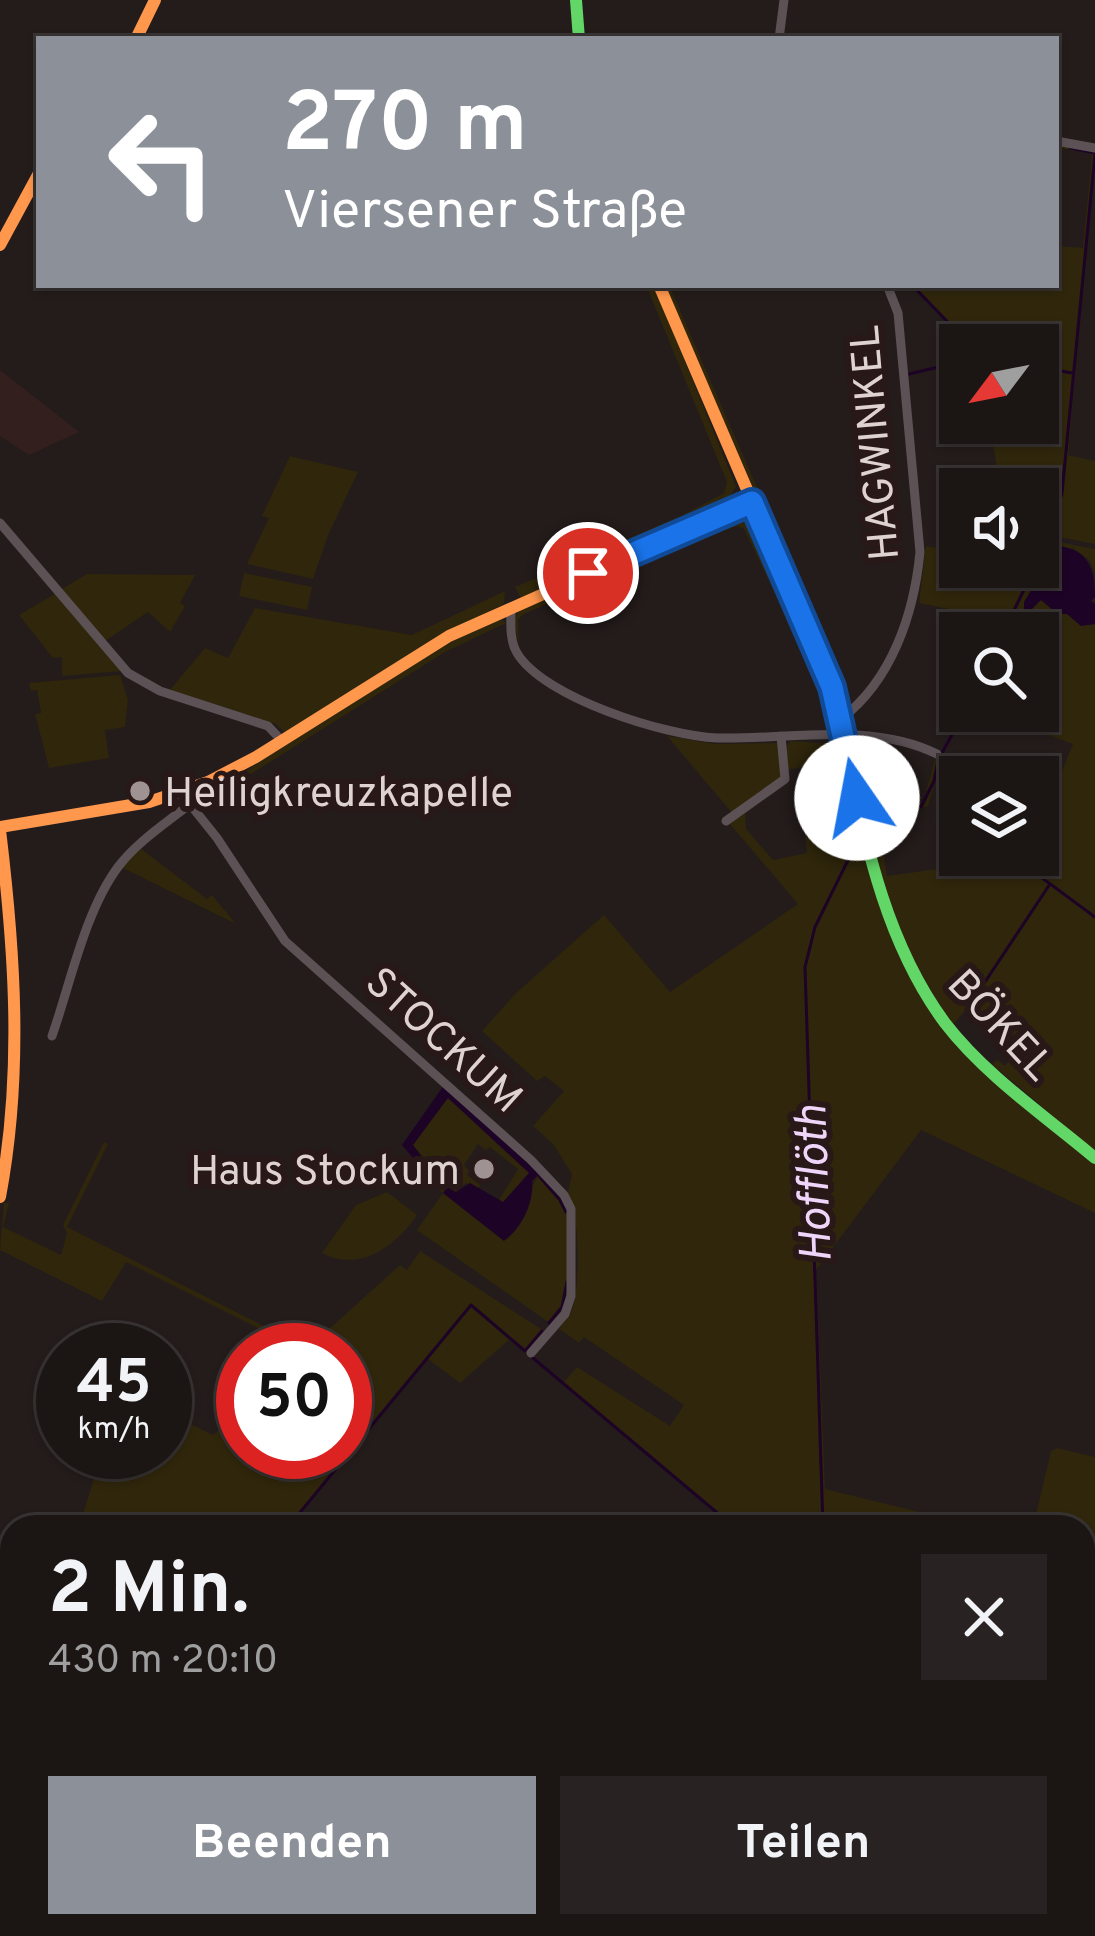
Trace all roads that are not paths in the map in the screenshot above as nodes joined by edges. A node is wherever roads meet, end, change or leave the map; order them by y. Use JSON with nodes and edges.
{"nodes":[{"id":1,"x":155,"y":0,"type":"edge"},
{"id":2,"x":576,"y":0,"type":"edge"},
{"id":3,"x":784,"y":0,"type":"edge"},
{"id":4,"x":137,"y":36,"type":"edge"},
{"id":5,"x":579,"y":36,"type":"edge"},
{"id":6,"x":779,"y":36,"type":"edge"},
{"id":7,"x":1059,"y":142,"type":"edge"},
{"id":8,"x":1095,"y":148,"type":"edge"},
{"id":9,"x":36,"y":179,"type":"edge"},
{"id":10,"x":0,"y":245,"type":"edge"},
{"id":11,"x":660,"y":288,"type":"edge"},
{"id":12,"x":888,"y":288,"type":"edge"},
{"id":13,"x":752,"y":502,"type":"junction"},
{"id":14,"x":0,"y":523,"type":"edge"},
{"id":15,"x":511,"y":607,"type":"junction"},
{"id":16,"x":841,"y":719,"type":"junction"},
{"id":17,"x":781,"y":736,"type":"junction"},
{"id":18,"x":845,"y":736,"type":"junction"},
{"id":19,"x":282,"y":741,"type":"junction"},
{"id":20,"x":937,"y":754,"type":"dead end"},
{"id":21,"x":185,"y":799,"type":"junction"},
{"id":22,"x":726,"y":821,"type":"dead end"},
{"id":23,"x":0,"y":829,"type":"edge"},
{"id":24,"x":52,"y":1036,"type":"dead end"},
{"id":25,"x":1095,"y":1158,"type":"edge"},
{"id":26,"x":0,"y":1196,"type":"edge"},
{"id":27,"x":531,"y":1353,"type":"dead end"}],
"edges":[{"from":1,"to":4,"type":"main road"},
{"from":2,"to":5,"type":"main road"},
{"from":3,"to":6,"type":"street"},
{"from":7,"to":8,"type":"street"},
{"from":9,"to":10,"type":"main road"},
{"from":11,"to":13,"type":"main road","name":"BÖKEL"},
{"from":12,"to":16,"type":"street","name":"HAGWINKEL"},
{"from":13,"to":15,"type":"main road"},
{"from":13,"to":16,"type":"main road","name":"BÖKEL"},
{"from":14,"to":19,"type":"street"},
{"from":15,"to":17,"type":"street"},
{"from":15,"to":19,"type":"main road"},
{"from":16,"to":18,"type":"main road","name":"BÖKEL"},
{"from":17,"to":18,"type":"street"},
{"from":17,"to":22,"type":"street"},
{"from":18,"to":20,"type":"street"},
{"from":18,"to":25,"type":"main road","name":"BÖKEL"},
{"from":19,"to":21,"type":"main road"},
{"from":21,"to":23,"type":"main road"},
{"from":21,"to":24,"type":"street"},
{"from":21,"to":27,"type":"street","name":"STOCKUM"},
{"from":23,"to":26,"type":"main road"}]}
